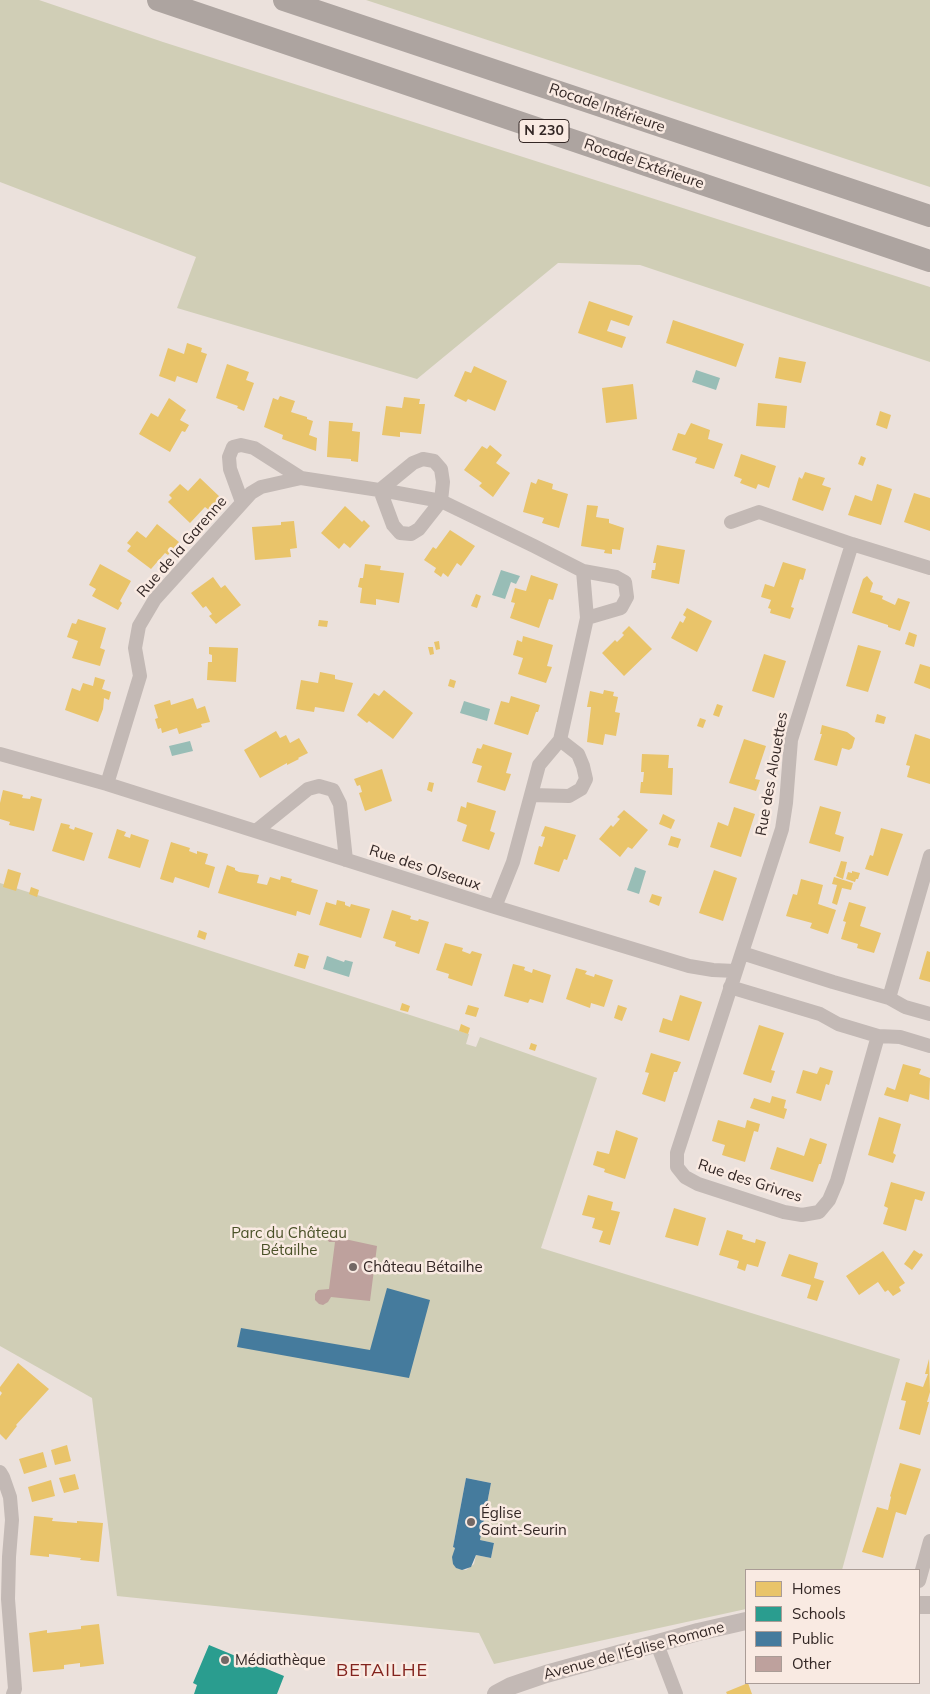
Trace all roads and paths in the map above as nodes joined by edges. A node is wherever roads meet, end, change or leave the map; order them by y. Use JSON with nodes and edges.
{"nodes":[{"id":1,"x":158,"y":0,"type":"edge"},
{"id":2,"x":284,"y":0,"type":"edge"},
{"id":3,"x":930,"y":216,"type":"edge"},
{"id":4,"x":930,"y":261,"type":"edge"},
{"id":5,"x":301,"y":478,"type":"junction"},
{"id":6,"x":380,"y":490,"type":"junction"},
{"id":7,"x":440,"y":501,"type":"junction"},
{"id":8,"x":242,"y":502,"type":"junction"},
{"id":9,"x":731,"y":522,"type":"dead end"},
{"id":10,"x":852,"y":544,"type":"junction"},
{"id":11,"x":930,"y":568,"type":"edge"},
{"id":12,"x":583,"y":571,"type":"junction"},
{"id":13,"x":587,"y":618,"type":"junction"},
{"id":14,"x":560,"y":740,"type":"junction"},
{"id":15,"x":0,"y":754,"type":"edge"},
{"id":16,"x":107,"y":784,"type":"junction"},
{"id":17,"x":531,"y":795,"type":"junction"},
{"id":18,"x":256,"y":831,"type":"junction"},
{"id":19,"x":930,"y":856,"type":"edge"},
{"id":20,"x":346,"y":860,"type":"junction"},
{"id":21,"x":495,"y":907,"type":"junction"},
{"id":22,"x":742,"y":953,"type":"junction"},
{"id":23,"x":735,"y":972,"type":"junction"},
{"id":24,"x":730,"y":987,"type":"junction"},
{"id":25,"x":889,"y":998,"type":"junction"},
{"id":26,"x":930,"y":1014,"type":"edge"},
{"id":27,"x":878,"y":1036,"type":"junction"},
{"id":28,"x":930,"y":1046,"type":"edge"},
{"id":29,"x":0,"y":1472,"type":"edge"},
{"id":30,"x":930,"y":1541,"type":"edge"},
{"id":31,"x":920,"y":1577,"type":"edge"},
{"id":32,"x":745,"y":1621,"type":"edge"},
{"id":33,"x":657,"y":1644,"type":"junction"},
{"id":34,"x":14,"y":1694,"type":"edge"},
{"id":35,"x":496,"y":1694,"type":"edge"},
{"id":36,"x":676,"y":1694,"type":"edge"}],
"edges":[{"from":1,"to":4,"type":"highway","name":"Rocade Extérieure","number":"N 230"},
{"from":2,"to":3,"type":"highway","name":"Rocade Intérieure"},
{"from":5,"to":6,"type":"street","name":"Rue de la Garenne"},
{"from":5,"to":8,"type":"street","name":"Rue de la Garenne"},
{"from":5,"to":8,"type":"street","name":"Rue de la Garenne"},
{"from":6,"to":7,"type":"street","name":"Rue de la Garenne"},
{"from":6,"to":7,"type":"street"},
{"from":6,"to":7,"type":"street"},
{"from":7,"to":12,"type":"street","name":"Rue de la Garenne"},
{"from":8,"to":16,"type":"street","name":"Rue de la Garenne"},
{"from":9,"to":10,"type":"street"},
{"from":10,"to":11,"type":"street"},
{"from":10,"to":22,"type":"street","name":"Rue des Alouettes"},
{"from":12,"to":13,"type":"street"},
{"from":12,"to":13,"type":"street","name":"Rue de la Garenne"},
{"from":13,"to":14,"type":"street"},
{"from":14,"to":17,"type":"street"},
{"from":14,"to":17,"type":"street"},
{"from":15,"to":16,"type":"street","name":"Rue des OIseaux"},
{"from":16,"to":18,"type":"street","name":"Rue des OIseaux"},
{"from":17,"to":21,"type":"street"},
{"from":18,"to":20,"type":"street","name":"Rue des OIseaux"},
{"from":18,"to":20,"type":"street"},
{"from":19,"to":25,"type":"street"},
{"from":20,"to":21,"type":"street","name":"Rue des OIseaux"},
{"from":21,"to":23,"type":"street","name":"Rue des OIseaux"},
{"from":22,"to":23,"type":"street","name":"Rue des Alouettes"},
{"from":22,"to":25,"type":"street"},
{"from":23,"to":24,"type":"street","name":"Rue des Alouettes"},
{"from":24,"to":27,"type":"street"},
{"from":24,"to":27,"type":"street","name":"Rue des Grivres"},
{"from":25,"to":26,"type":"street"},
{"from":27,"to":28,"type":"street"},
{"from":29,"to":34,"type":"street"},
{"from":30,"to":31,"type":"street"},
{"from":32,"to":33,"type":"street","name":"Avenue de l'Église Romane"},
{"from":33,"to":35,"type":"street","name":"Avenue de l'Église Romane"},
{"from":33,"to":36,"type":"street"}]}
